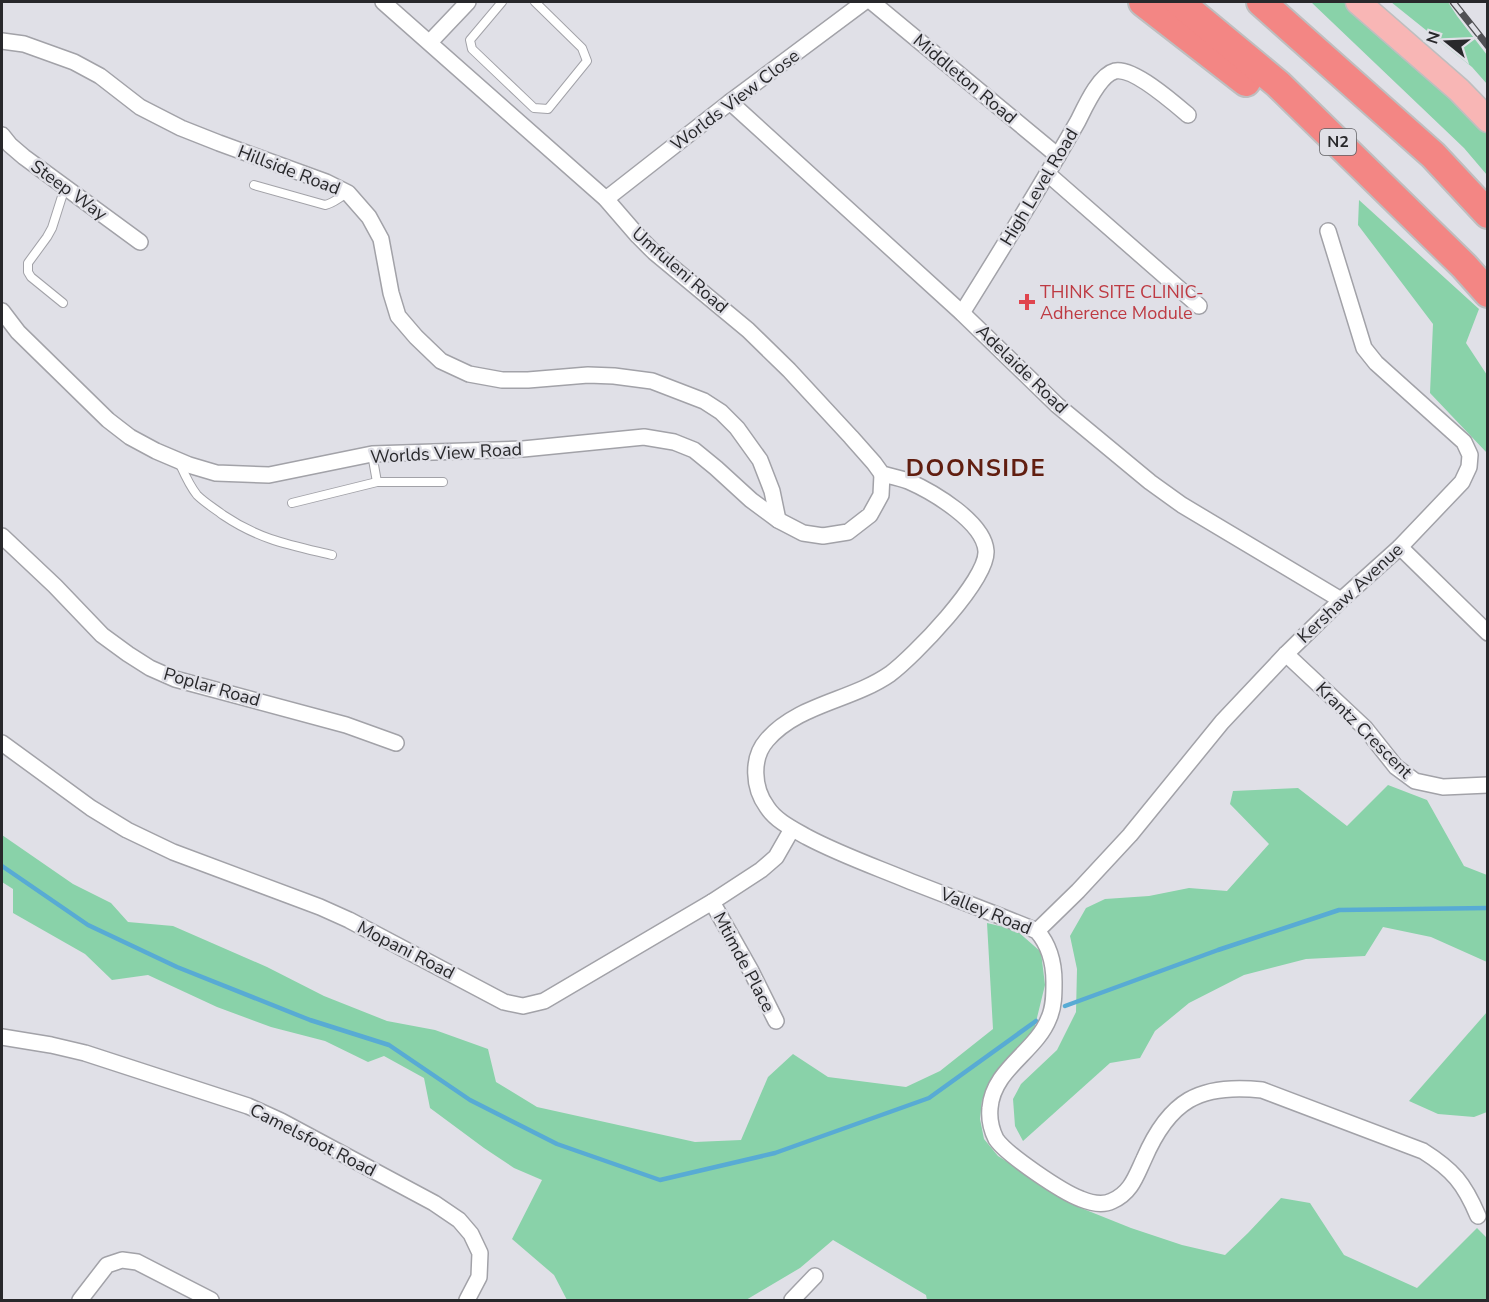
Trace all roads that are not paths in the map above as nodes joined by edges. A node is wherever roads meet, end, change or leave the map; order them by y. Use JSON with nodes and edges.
{"nodes":[{"id":1,"x":383,"y":2,"type":"edge"},
{"id":2,"x":468,"y":2,"type":"edge"},
{"id":3,"x":502,"y":2,"type":"edge"},
{"id":4,"x":535,"y":2,"type":"edge"},
{"id":5,"x":864,"y":2,"type":"edge"},
{"id":6,"x":872,"y":2,"type":"edge"},
{"id":7,"x":1143,"y":2,"type":"edge"},
{"id":8,"x":1179,"y":2,"type":"edge"},
{"id":9,"x":1261,"y":2,"type":"edge"},
{"id":10,"x":1290,"y":2,"type":"edge"},
{"id":11,"x":1358,"y":2,"type":"edge"},
{"id":12,"x":2,"y":40,"type":"edge"},
{"id":13,"x":430,"y":42,"type":"junction"},
{"id":14,"x":730,"y":102,"type":"junction"},
{"id":15,"x":1188,"y":115,"type":"dead end"},
{"id":16,"x":1488,"y":120,"type":"edge"},
{"id":17,"x":1329,"y":133,"type":"junction"},
{"id":18,"x":2,"y":135,"type":"edge"},
{"id":19,"x":1433,"y":155,"type":"junction"},
{"id":20,"x":1058,"y":156,"type":"junction"},
{"id":21,"x":1048,"y":174,"type":"junction"},
{"id":22,"x":254,"y":185,"type":"dead end"},
{"id":23,"x":65,"y":187,"type":"junction"},
{"id":24,"x":348,"y":193,"type":"junction"},
{"id":25,"x":606,"y":199,"type":"junction"},
{"id":26,"x":1488,"y":214,"type":"edge"},
{"id":27,"x":1328,"y":231,"type":"dead end"},
{"id":28,"x":140,"y":242,"type":"dead end"},
{"id":29,"x":1488,"y":293,"type":"edge"},
{"id":30,"x":63,"y":303,"type":"dead end"},
{"id":31,"x":1199,"y":306,"type":"dead end"},
{"id":32,"x":2,"y":311,"type":"edge"},
{"id":33,"x":962,"y":313,"type":"junction"},
{"id":34,"x":372,"y":454,"type":"junction"},
{"id":35,"x":178,"y":461,"type":"junction"},
{"id":36,"x":882,"y":474,"type":"junction"},
{"id":37,"x":377,"y":482,"type":"junction"},
{"id":38,"x":443,"y":482,"type":"dead end"},
{"id":39,"x":292,"y":503,"type":"dead end"},
{"id":40,"x":778,"y":520,"type":"junction"},
{"id":41,"x":2,"y":536,"type":"edge"},
{"id":42,"x":1400,"y":547,"type":"junction"},
{"id":43,"x":332,"y":555,"type":"dead end"},
{"id":44,"x":1341,"y":600,"type":"junction"},
{"id":45,"x":1488,"y":633,"type":"edge"},
{"id":46,"x":1286,"y":654,"type":"junction"},
{"id":47,"x":2,"y":743,"type":"edge"},
{"id":48,"x":396,"y":743,"type":"dead end"},
{"id":49,"x":1488,"y":785,"type":"edge"},
{"id":50,"x":792,"y":829,"type":"junction"},
{"id":51,"x":712,"y":902,"type":"junction"},
{"id":52,"x":1037,"y":931,"type":"junction"},
{"id":53,"x":776,"y":1021,"type":"dead end"},
{"id":54,"x":3,"y":1042,"type":"edge"},
{"id":55,"x":1478,"y":1216,"type":"dead end"},
{"id":56,"x":815,"y":1276,"type":"dead end"},
{"id":57,"x":80,"y":1300,"type":"edge"},
{"id":58,"x":211,"y":1300,"type":"edge"},
{"id":59,"x":467,"y":1300,"type":"edge"},
{"id":60,"x":792,"y":1300,"type":"edge"}],
"edges":[{"from":1,"to":13,"type":"street","name":"Umfuleni Road"},
{"from":2,"to":13,"type":"street"},
{"from":3,"to":4,"type":"lane"},
{"from":5,"to":14,"type":"street","name":"Worlds View Close"},
{"from":6,"to":20,"type":"street","name":"Middleton Road"},
{"from":7,"to":17,"type":"highway"},
{"from":8,"to":17,"type":"highway","number":"N2"},
{"from":9,"to":19,"type":"highway"},
{"from":10,"to":19,"type":"highway"},
{"from":11,"to":16,"type":"main road"},
{"from":12,"to":24,"type":"street","name":"Hillside Road"},
{"from":13,"to":25,"type":"street","name":"Umfuleni Road"},
{"from":14,"to":25,"type":"street","name":"Worlds View Close"},
{"from":14,"to":33,"type":"street","name":"Adelaide Road"},
{"from":15,"to":20,"type":"street","name":"High Level Road"},
{"from":17,"to":29,"type":"highway","number":"N2"},
{"from":18,"to":23,"type":"street","name":"Steep Way"},
{"from":19,"to":26,"type":"highway"},
{"from":20,"to":21,"type":"street","name":"High Level Road"},
{"from":21,"to":31,"type":"street"},
{"from":21,"to":33,"type":"street","name":"High Level Road"},
{"from":22,"to":24,"type":"lane"},
{"from":23,"to":28,"type":"street","name":"Steep Way"},
{"from":23,"to":30,"type":"lane"},
{"from":24,"to":40,"type":"street","name":"Hillside Road"},
{"from":25,"to":36,"type":"street","name":"Umfuleni Road"},
{"from":27,"to":42,"type":"street","name":"Kershaw Avenue"},
{"from":32,"to":35,"type":"street","name":"Worlds View Road"},
{"from":33,"to":44,"type":"street","name":"Adelaide Road"},
{"from":34,"to":35,"type":"street","name":"Worlds View Road"},
{"from":34,"to":37,"type":"lane"},
{"from":34,"to":40,"type":"street","name":"Worlds View Road"},
{"from":35,"to":43,"type":"lane"},
{"from":36,"to":40,"type":"street","name":"Worlds View Road"},
{"from":36,"to":50,"type":"street","name":"Valley Road"},
{"from":37,"to":38,"type":"lane"},
{"from":37,"to":39,"type":"lane"},
{"from":41,"to":48,"type":"street","name":"Poplar Road"},
{"from":42,"to":44,"type":"street","name":"Kershaw Avenue"},
{"from":42,"to":45,"type":"street"},
{"from":44,"to":46,"type":"street","name":"Kershaw Avenue"},
{"from":46,"to":49,"type":"street","name":"Krantz Crescent"},
{"from":46,"to":52,"type":"street","name":"Kershaw Avenue"},
{"from":47,"to":51,"type":"street","name":"Mopani Road"},
{"from":50,"to":51,"type":"street","name":"Mopani Road"},
{"from":50,"to":52,"type":"street","name":"Valley Road"},
{"from":51,"to":53,"type":"street","name":"Mtimde Place"},
{"from":52,"to":55,"type":"street","name":"Valley Road"},
{"from":54,"to":59,"type":"street","name":"Camelsfoot Road"},
{"from":56,"to":60,"type":"street"},
{"from":57,"to":58,"type":"street"}]}
